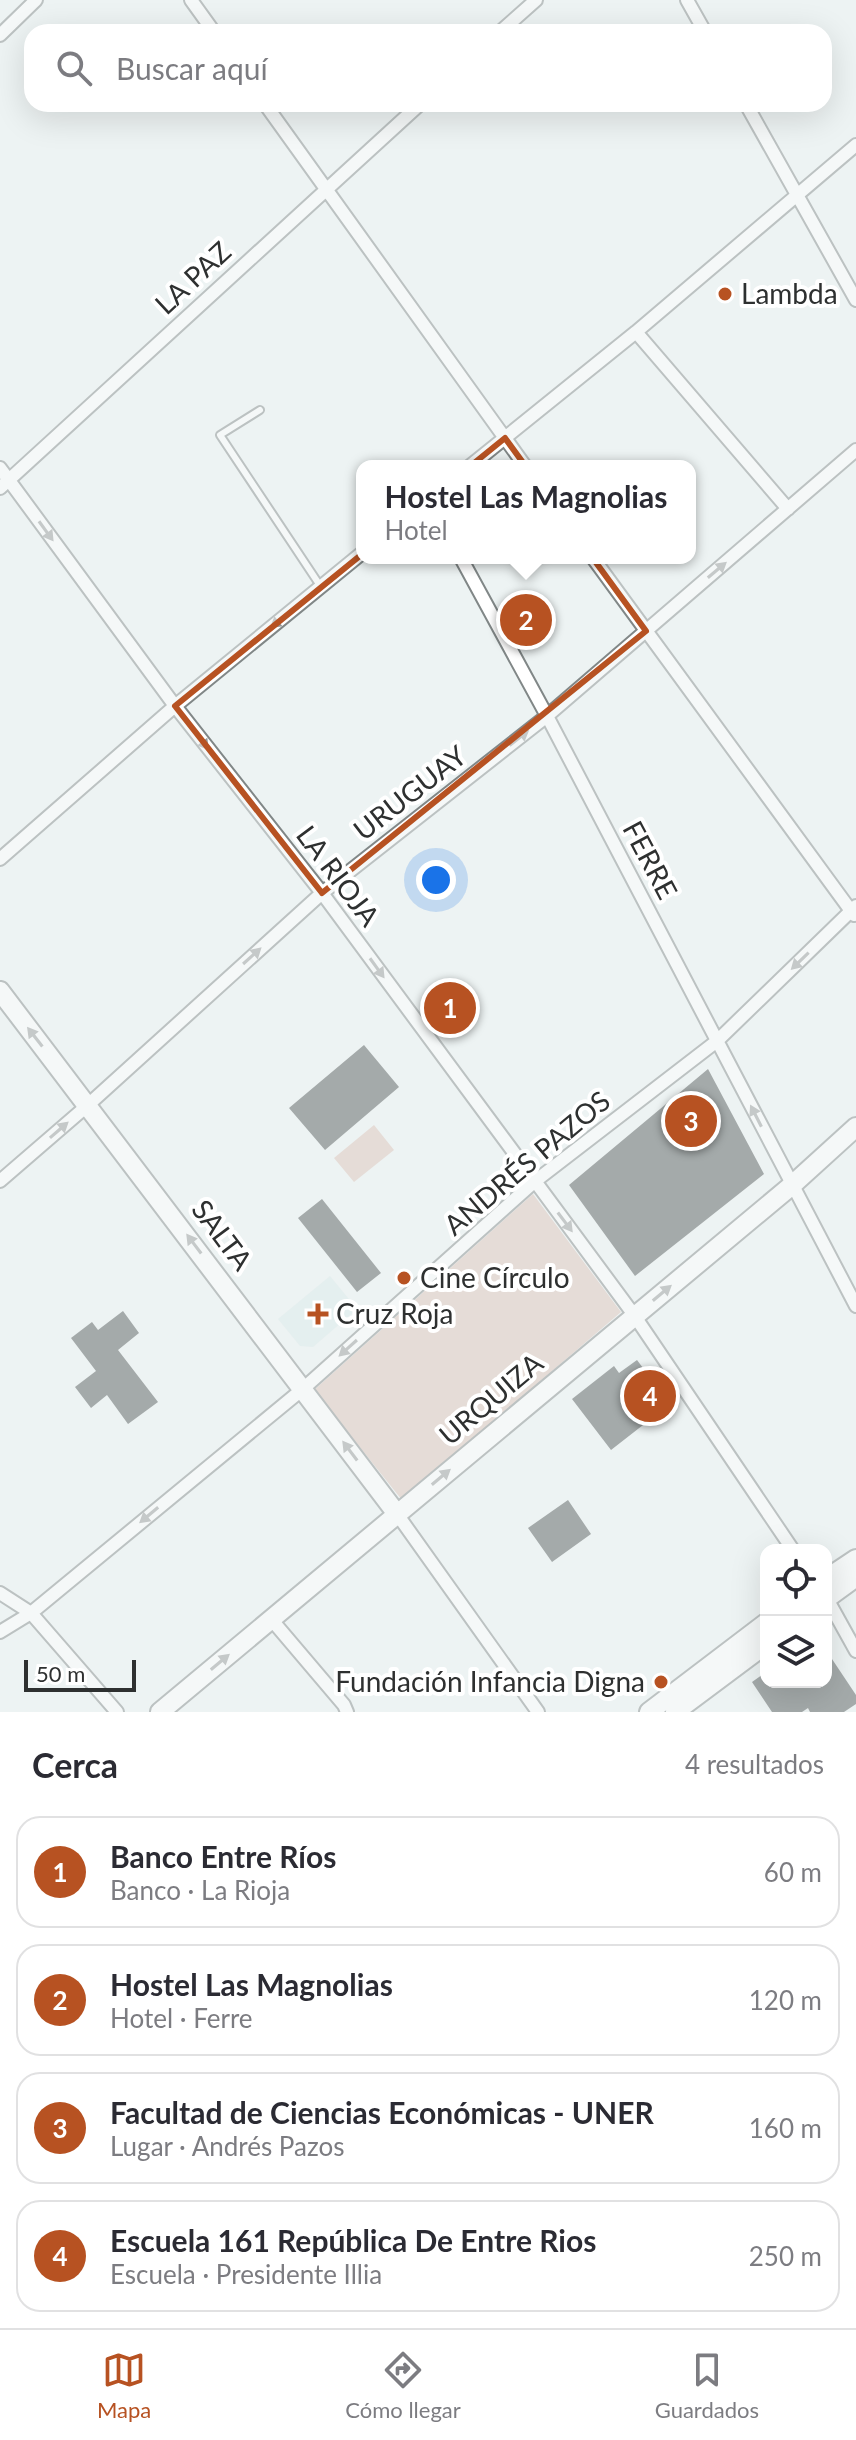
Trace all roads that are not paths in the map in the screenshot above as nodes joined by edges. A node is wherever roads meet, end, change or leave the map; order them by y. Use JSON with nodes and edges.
{"nodes":[{"id":1,"x":36,"y":0,"type":"edge"},
{"id":2,"x":191,"y":0,"type":"edge"},
{"id":3,"x":536,"y":0,"type":"edge"},
{"id":4,"x":687,"y":0,"type":"edge"},
{"id":5,"x":208,"y":24,"type":"edge"},
{"id":6,"x":509,"y":24,"type":"edge"},
{"id":7,"x":700,"y":24,"type":"edge"},
{"id":8,"x":0,"y":35,"type":"edge"},
{"id":9,"x":271,"y":112,"type":"edge"},
{"id":10,"x":411,"y":112,"type":"edge"},
{"id":11,"x":751,"y":112,"type":"edge"},
{"id":12,"x":856,"y":145,"type":"edge"},
{"id":13,"x":325,"y":189,"type":"junction"},
{"id":14,"x":797,"y":194,"type":"junction"},
{"id":15,"x":856,"y":300,"type":"edge"},
{"id":16,"x":636,"y":332,"type":"junction"},
{"id":17,"x":260,"y":410,"type":"dead end"},
{"id":18,"x":505,"y":438,"type":"junction"},
{"id":19,"x":856,"y":450,"type":"edge"},
{"id":20,"x":478,"y":460,"type":"edge"},
{"id":21,"x":521,"y":460,"type":"edge"},
{"id":22,"x":0,"y":468,"type":"edge"},
{"id":23,"x":4,"y":484,"type":"edge"},
{"id":24,"x":788,"y":509,"type":"junction"},
{"id":25,"x":356,"y":558,"type":"edge"},
{"id":26,"x":464,"y":564,"type":"edge"},
{"id":27,"x":597,"y":564,"type":"edge"},
{"id":28,"x":321,"y":587,"type":"junction"},
{"id":29,"x":646,"y":631,"type":"junction"},
{"id":30,"x":175,"y":706,"type":"junction"},
{"id":31,"x":547,"y":716,"type":"junction"},
{"id":32,"x":0,"y":859,"type":"edge"},
{"id":33,"x":322,"y":893,"type":"junction"},
{"id":34,"x":854,"y":912,"type":"edge"},
{"id":35,"x":0,"y":991,"type":"edge"},
{"id":36,"x":717,"y":1041,"type":"junction"},
{"id":37,"x":88,"y":1105,"type":"junction"},
{"id":38,"x":856,"y":1127,"type":"edge"},
{"id":39,"x":0,"y":1181,"type":"edge"},
{"id":40,"x":534,"y":1182,"type":"junction"},
{"id":41,"x":791,"y":1186,"type":"junction"},
{"id":42,"x":856,"y":1306,"type":"edge"},
{"id":43,"x":634,"y":1315,"type":"junction"},
{"id":44,"x":304,"y":1388,"type":"junction"},
{"id":45,"x":397,"y":1514,"type":"junction"},
{"id":46,"x":789,"y":1544,"type":"edge"},
{"id":47,"x":856,"y":1559,"type":"edge"},
{"id":48,"x":832,"y":1575,"type":"edge"},
{"id":49,"x":856,"y":1577,"type":"edge"},
{"id":50,"x":0,"y":1593,"type":"edge"},
{"id":51,"x":832,"y":1594,"type":"edge"},
{"id":52,"x":832,"y":1609,"type":"edge"},
{"id":53,"x":31,"y":1613,"type":"junction"},
{"id":54,"x":271,"y":1619,"type":"junction"},
{"id":55,"x":760,"y":1628,"type":"edge"},
{"id":56,"x":0,"y":1632,"type":"edge"},
{"id":57,"x":760,"y":1648,"type":"edge"},
{"id":58,"x":856,"y":1651,"type":"edge"},
{"id":59,"x":117,"y":1712,"type":"edge"},
{"id":60,"x":160,"y":1712,"type":"edge"},
{"id":61,"x":347,"y":1712,"type":"edge"},
{"id":62,"x":538,"y":1712,"type":"edge"},
{"id":63,"x":649,"y":1712,"type":"edge"},
{"id":64,"x":675,"y":1712,"type":"edge"}],
"edges":[{"from":1,"to":8,"type":"street"},
{"from":2,"to":5,"type":"street"},
{"from":3,"to":6,"type":"street"},
{"from":4,"to":7,"type":"street"},
{"from":9,"to":13,"type":"street"},
{"from":10,"to":13,"type":"street","name":"LA PAZ"},
{"from":11,"to":14,"type":"street"},
{"from":12,"to":14,"type":"street"},
{"from":13,"to":18,"type":"street"},
{"from":13,"to":23,"type":"street","name":"LA PAZ"},
{"from":14,"to":15,"type":"street"},
{"from":14,"to":16,"type":"street"},
{"from":16,"to":18,"type":"street"},
{"from":16,"to":24,"type":"street"},
{"from":17,"to":28,"type":"lane"},
{"from":18,"to":20,"type":"street"},
{"from":18,"to":21,"type":"street"},
{"from":19,"to":24,"type":"street","name":"URUGUAY"},
{"from":22,"to":23,"type":"street","name":"LA RIOJA"},
{"from":23,"to":30,"type":"street","name":"LA RIOJA","one_way":true},
{"from":29,"to":24,"type":"street","name":"URUGUAY","one_way":true},
{"from":25,"to":28,"type":"street"},
{"from":26,"to":31,"type":"street","name":"FERRE"},
{"from":27,"to":29,"type":"street"},
{"from":28,"to":30,"type":"street","one_way":true},
{"from":29,"to":31,"type":"street","name":"URUGUAY"},
{"from":29,"to":34,"type":"street"},
{"from":30,"to":32,"type":"street"},
{"from":30,"to":33,"type":"street","name":"LA RIOJA","one_way":true},
{"from":33,"to":31,"type":"street","name":"URUGUAY","one_way":true},
{"from":31,"to":36,"type":"street","name":"FERRE"},
{"from":37,"to":33,"type":"street","name":"URUGUAY","one_way":true},
{"from":33,"to":40,"type":"street","name":"LA RIOJA","one_way":true},
{"from":34,"to":36,"type":"street","name":"ANDRÉS PAZOS","one_way":true},
{"from":37,"to":35,"type":"street","name":"SALTA","one_way":true},
{"from":36,"to":40,"type":"street","name":"ANDRÉS PAZOS"},
{"from":41,"to":36,"type":"street","name":"FERRE","one_way":true},
{"from":39,"to":37,"type":"street","name":"URUGUAY","one_way":true},
{"from":44,"to":37,"type":"street","name":"SALTA","one_way":true},
{"from":38,"to":41,"type":"street","name":"URQUIZA"},
{"from":40,"to":43,"type":"street","name":"LA RIOJA","one_way":true},
{"from":40,"to":44,"type":"street","name":"ANDRÉS PAZOS","one_way":true},
{"from":41,"to":42,"type":"street","name":"FERRE"},
{"from":43,"to":41,"type":"street","name":"URQUIZA","one_way":true},
{"from":45,"to":43,"type":"street","name":"URQUIZA","one_way":true},
{"from":43,"to":46,"type":"street","name":"LA RIOJA"},
{"from":45,"to":44,"type":"street","name":"SALTA","one_way":true},
{"from":44,"to":53,"type":"street","name":"ANDRÉS PAZOS","one_way":true},
{"from":45,"to":54,"type":"street","name":"URQUIZA"},
{"from":45,"to":62,"type":"street"},
{"from":47,"to":48,"type":"street"},
{"from":49,"to":51,"type":"street"},
{"from":50,"to":53,"type":"street"},
{"from":52,"to":58,"type":"street"},
{"from":53,"to":56,"type":"street","name":"ANDRÉS PAZOS"},
{"from":53,"to":59,"type":"street"},
{"from":60,"to":54,"type":"street","name":"URQUIZA","one_way":true},
{"from":54,"to":61,"type":"street"},
{"from":55,"to":63,"type":"street"},
{"from":57,"to":64,"type":"street"}]}
